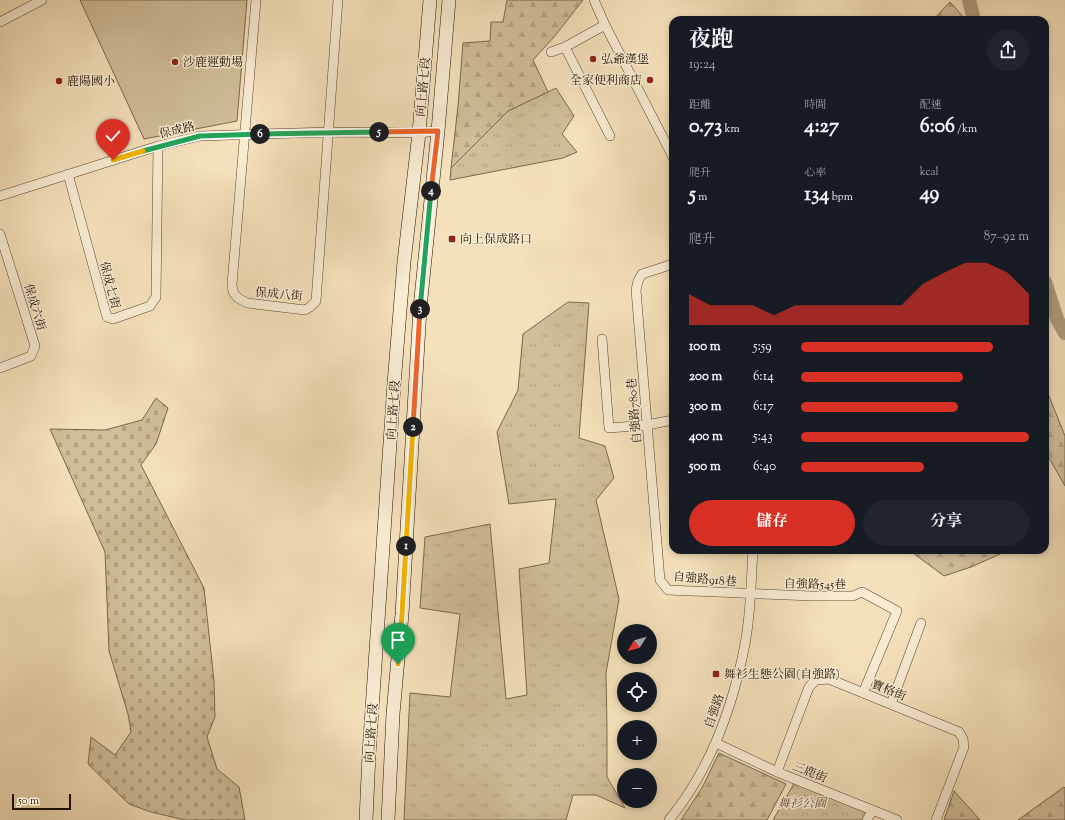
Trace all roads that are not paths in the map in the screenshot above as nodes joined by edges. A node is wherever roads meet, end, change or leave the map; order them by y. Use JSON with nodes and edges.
{"nodes":[{"id":1,"x":256,"y":0,"type":"edge"},
{"id":2,"x":338,"y":0,"type":"edge"},
{"id":3,"x":430,"y":0,"type":"edge"},
{"id":4,"x":450,"y":0,"type":"edge"},
{"id":5,"x":594,"y":0,"type":"edge"},
{"id":6,"x":36,"y":1,"type":"edge"},
{"id":7,"x":0,"y":22,"type":"edge"},
{"id":8,"x":605,"y":25,"type":"junction"},
{"id":9,"x":565,"y":47,"type":"junction"},
{"id":10,"x":551,"y":52,"type":"dead end"},
{"id":11,"x":438,"y":131,"type":"junction"},
{"id":12,"x":329,"y":132,"type":"junction"},
{"id":13,"x":419,"y":133,"type":"junction"},
{"id":14,"x":244,"y":134,"type":"junction"},
{"id":15,"x":610,"y":136,"type":"dead end"},
{"id":16,"x":158,"y":146,"type":"junction"},
{"id":17,"x":669,"y":149,"type":"edge"},
{"id":18,"x":68,"y":174,"type":"junction"},
{"id":19,"x":0,"y":196,"type":"edge"},
{"id":20,"x":0,"y":234,"type":"edge"},
{"id":21,"x":669,"y":265,"type":"edge"},
{"id":22,"x":602,"y":339,"type":"dead end"},
{"id":23,"x":0,"y":368,"type":"edge"},
{"id":24,"x":669,"y":421,"type":"edge"},
{"id":25,"x":647,"y":425,"type":"junction"},
{"id":26,"x":753,"y":554,"type":"edge"},
{"id":27,"x":660,"y":580,"type":"joint"},
{"id":28,"x":751,"y":595,"type":"junction"},
{"id":29,"x":921,"y":623,"type":"dead end"},
{"id":30,"x":863,"y":693,"type":"junction"},
{"id":31,"x":891,"y":704,"type":"junction"},
{"id":32,"x":716,"y":743,"type":"junction"},
{"id":33,"x":777,"y":772,"type":"junction"},
{"id":34,"x":872,"y":811,"type":"junction"},
{"id":35,"x":366,"y":820,"type":"edge"},
{"id":36,"x":388,"y":820,"type":"edge"},
{"id":37,"x":669,"y":820,"type":"edge"},
{"id":38,"x":867,"y":820,"type":"edge"},
{"id":39,"x":896,"y":820,"type":"edge"},
{"id":40,"x":936,"y":820,"type":"edge"}],
"edges":[{"from":1,"to":14,"type":"street","name":"保成八街"},
{"from":2,"to":12,"type":"street","name":"保成八街"},
{"from":3,"to":13,"type":"main road","name":"向上路七段"},
{"from":4,"to":11,"type":"main road","name":"向上路七段"},
{"from":5,"to":8,"type":"street"},
{"from":6,"to":7,"type":"street"},
{"from":8,"to":9,"type":"street"},
{"from":8,"to":17,"type":"street"},
{"from":9,"to":10,"type":"street"},
{"from":9,"to":15,"type":"street"},
{"from":11,"to":13,"type":"street","name":"保成路"},
{"from":11,"to":36,"type":"main road","name":"向上路七段"},
{"from":12,"to":13,"type":"street","name":"保成路"},
{"from":12,"to":14,"type":"street","name":"保成路"},
{"from":12,"to":14,"type":"street","name":"保成八街"},
{"from":13,"to":35,"type":"main road","name":"向上路七段"},
{"from":14,"to":16,"type":"street","name":"保成路"},
{"from":16,"to":18,"type":"street","name":"保成路"},
{"from":16,"to":18,"type":"street","name":"保成七街"},
{"from":18,"to":19,"type":"street","name":"保成路"},
{"from":20,"to":23,"type":"street","name":"保成六街"},
{"from":21,"to":25,"type":"street","name":"自強路780巷"},
{"from":22,"to":25,"type":"street"},
{"from":24,"to":25,"type":"street"},
{"from":25,"to":27,"type":"street","name":"自強路780巷"},
{"from":26,"to":28,"type":"street","name":"自強路"},
{"from":27,"to":28,"type":"street","name":"自強路918巷"},
{"from":28,"to":30,"type":"street","name":"自強路545巷"},
{"from":28,"to":32,"type":"street","name":"自強路"},
{"from":29,"to":31,"type":"street"},
{"from":30,"to":31,"type":"street","name":"寶格街"},
{"from":30,"to":33,"type":"street","name":"寶格街"},
{"from":31,"to":40,"type":"street","name":"寶格街"},
{"from":32,"to":33,"type":"street","name":"三鹿街"},
{"from":32,"to":37,"type":"street","name":"自強路"},
{"from":33,"to":34,"type":"street","name":"三鹿街"},
{"from":34,"to":38,"type":"street"},
{"from":34,"to":39,"type":"street","name":"三鹿街"}]}
